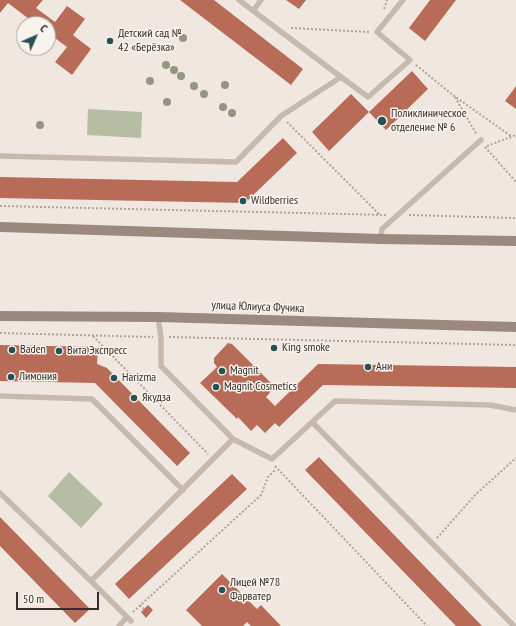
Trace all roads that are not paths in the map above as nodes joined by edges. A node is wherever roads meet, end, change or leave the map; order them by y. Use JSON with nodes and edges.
{"nodes":[{"id":1,"x":238,"y":0,"type":"edge"},
{"id":2,"x":261,"y":0,"type":"edge"},
{"id":3,"x":403,"y":0,"type":"edge"},
{"id":4,"x":254,"y":11,"type":"junction"},
{"id":5,"x":341,"y":77,"type":"junction"},
{"id":6,"x":480,"y":140,"type":"dead end"},
{"id":7,"x":0,"y":156,"type":"edge"},
{"id":8,"x":0,"y":227,"type":"edge"},
{"id":9,"x":381,"y":239,"type":"junction"},
{"id":10,"x":516,"y":241,"type":"edge"},
{"id":11,"x":0,"y":316,"type":"edge"},
{"id":12,"x":158,"y":317,"type":"junction"},
{"id":13,"x":516,"y":327,"type":"edge"},
{"id":14,"x":0,"y":396,"type":"edge"},
{"id":15,"x":516,"y":410,"type":"edge"},
{"id":16,"x":313,"y":423,"type":"junction"},
{"id":17,"x":233,"y":439,"type":"junction"},
{"id":18,"x":183,"y":490,"type":"junction"},
{"id":19,"x":0,"y":493,"type":"edge"},
{"id":20,"x":91,"y":581,"type":"junction"},
{"id":21,"x":119,"y":626,"type":"edge"},
{"id":22,"x":514,"y":626,"type":"edge"}],
"edges":[{"from":1,"to":4,"type":"lane"},
{"from":2,"to":4,"type":"lane"},
{"from":3,"to":5,"type":"lane"},
{"from":4,"to":5,"type":"lane"},
{"from":5,"to":7,"type":"lane"},
{"from":6,"to":9,"type":"lane"},
{"from":8,"to":9,"type":"main road"},
{"from":9,"to":10,"type":"main road"},
{"from":11,"to":12,"type":"main road","name":"улица Юлиуса Фучика"},
{"from":12,"to":13,"type":"main road","name":"улица Юлиуса Фучика"},
{"from":12,"to":17,"type":"lane"},
{"from":14,"to":18,"type":"lane"},
{"from":15,"to":16,"type":"lane"},
{"from":16,"to":17,"type":"lane"},
{"from":16,"to":22,"type":"lane"},
{"from":17,"to":18,"type":"lane"},
{"from":18,"to":20,"type":"lane"},
{"from":19,"to":20,"type":"lane"},
{"from":20,"to":21,"type":"lane"}]}
